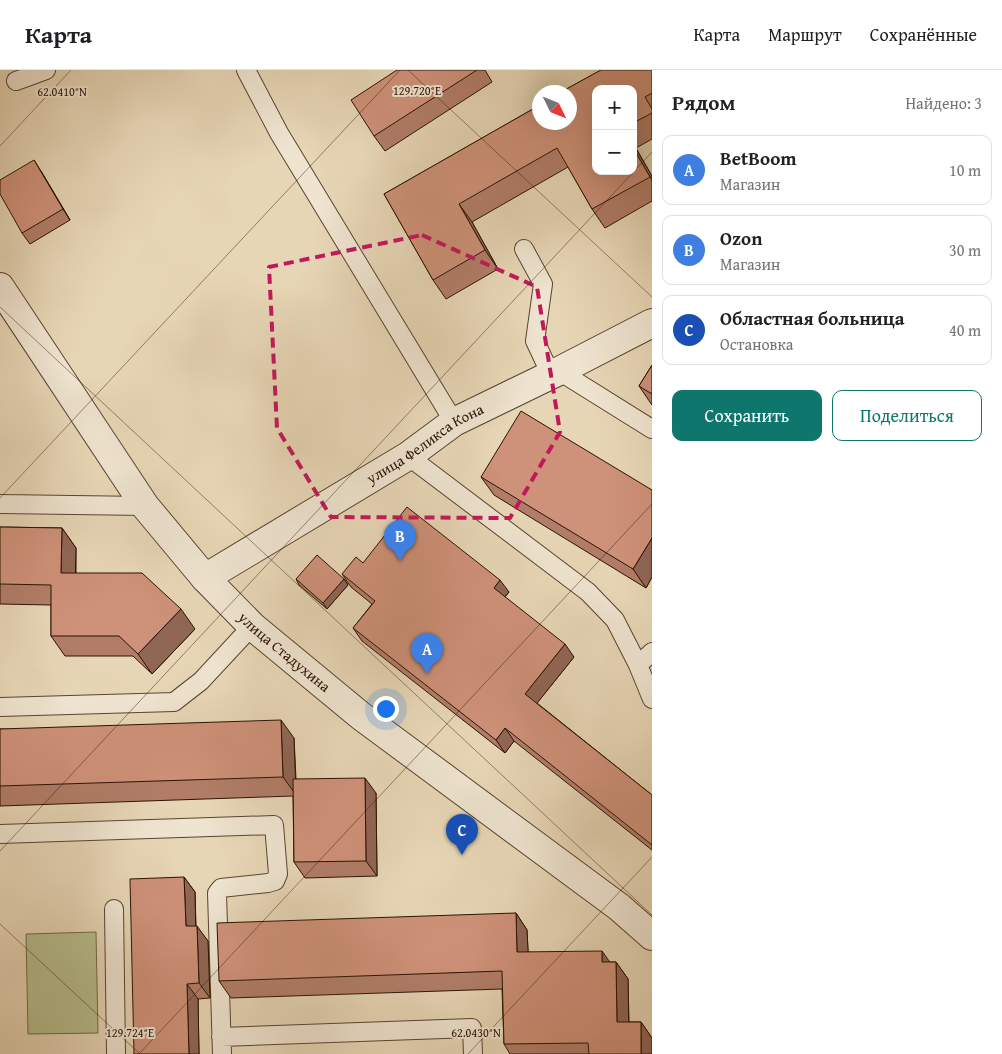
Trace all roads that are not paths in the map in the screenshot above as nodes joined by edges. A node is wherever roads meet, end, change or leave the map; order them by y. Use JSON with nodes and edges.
{"nodes":[{"id":1,"x":46,"y":70,"type":"edge"},
{"id":2,"x":250,"y":74,"type":"edge"},
{"id":3,"x":16,"y":81,"type":"dead end"},
{"id":4,"x":524,"y":249,"type":"dead end"},
{"id":5,"x":0,"y":287,"type":"edge"},
{"id":6,"x":652,"y":323,"type":"edge"},
{"id":7,"x":555,"y":373,"type":"junction"},
{"id":8,"x":454,"y":422,"type":"junction"},
{"id":9,"x":652,"y":430,"type":"edge"},
{"id":10,"x":408,"y":456,"type":"junction"},
{"id":11,"x":0,"y":504,"type":"edge"},
{"id":12,"x":145,"y":506,"type":"junction"},
{"id":13,"x":205,"y":578,"type":"junction"},
{"id":14,"x":252,"y":626,"type":"junction"},
{"id":15,"x":652,"y":652,"type":"edge"},
{"id":16,"x":638,"y":665,"type":"junction"},
{"id":17,"x":652,"y":699,"type":"edge"},
{"id":18,"x":0,"y":707,"type":"edge"},
{"id":19,"x":0,"y":834,"type":"edge"},
{"id":20,"x":114,"y":909,"type":"dead end"},
{"id":21,"x":652,"y":936,"type":"edge"},
{"id":22,"x":221,"y":1045,"type":"edge"},
{"id":23,"x":116,"y":1054,"type":"edge"},
{"id":24,"x":473,"y":1054,"type":"edge"}],
"edges":[{"from":1,"to":3,"type":"lane"},
{"from":2,"to":8,"type":"lane"},
{"from":4,"to":7,"type":"lane"},
{"from":5,"to":12,"type":"street","name":"улица Стадухина"},
{"from":6,"to":7,"type":"street","name":"улица Феликса Кона"},
{"from":7,"to":8,"type":"street","name":"улица Феликса Кона"},
{"from":7,"to":9,"type":"lane"},
{"from":8,"to":10,"type":"street","name":"улица Феликса Кона"},
{"from":10,"to":13,"type":"street","name":"улица Феликса Кона"},
{"from":10,"to":16,"type":"lane"},
{"from":11,"to":12,"type":"lane"},
{"from":12,"to":13,"type":"street","name":"улица Стадухина"},
{"from":13,"to":14,"type":"street","name":"улица Стадухина"},
{"from":14,"to":18,"type":"lane"},
{"from":14,"to":21,"type":"street","name":"улица Стадухина"},
{"from":15,"to":16,"type":"lane"},
{"from":16,"to":17,"type":"lane"},
{"from":19,"to":22,"type":"lane"},
{"from":20,"to":23,"type":"lane"},
{"from":22,"to":24,"type":"lane"}]}
